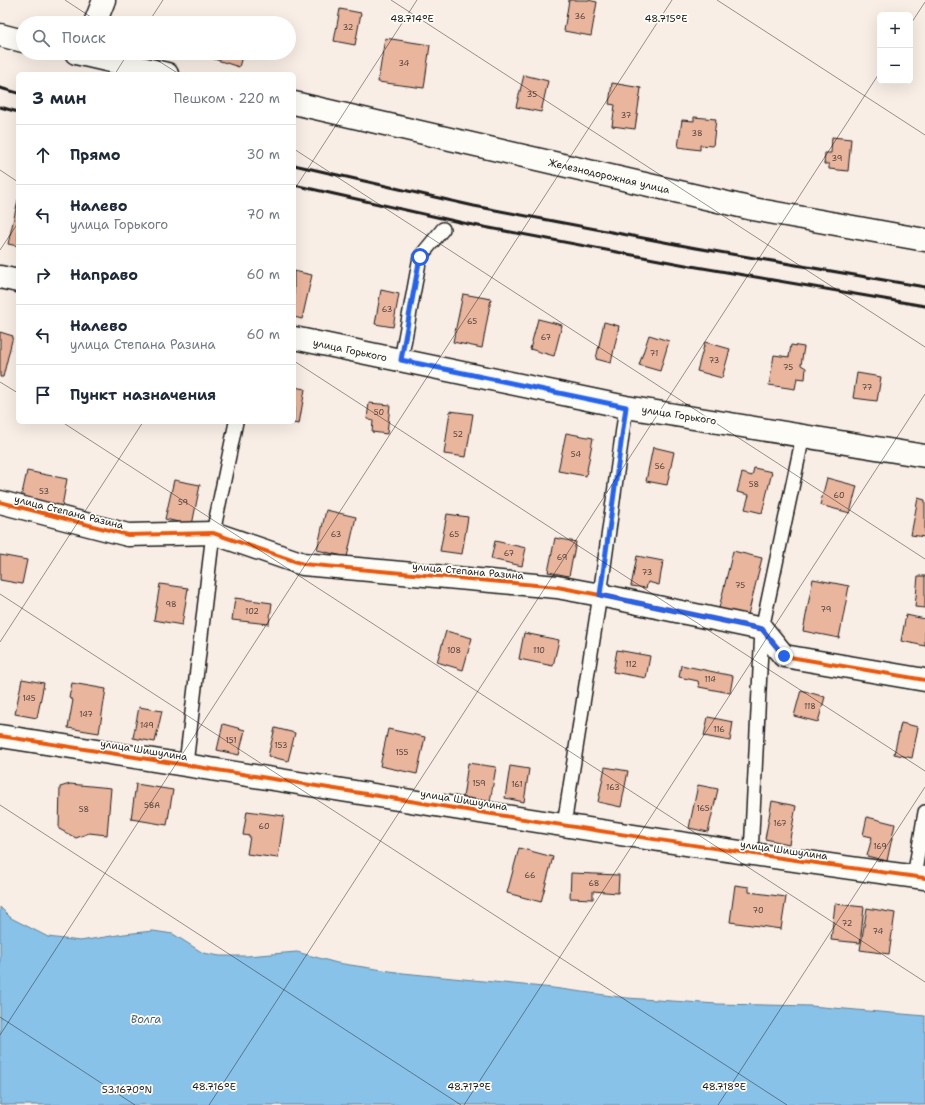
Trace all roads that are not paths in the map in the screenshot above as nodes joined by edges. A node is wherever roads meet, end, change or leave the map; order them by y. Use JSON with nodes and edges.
{"nodes":[{"id":1,"x":104,"y":0,"type":"edge"},
{"id":2,"x":98,"y":16,"type":"edge"},
{"id":3,"x":0,"y":35,"type":"edge"},
{"id":4,"x":16,"y":39,"type":"edge"},
{"id":5,"x":107,"y":60,"type":"edge"},
{"id":6,"x":158,"y":72,"type":"edge"},
{"id":7,"x":296,"y":103,"type":"edge"},
{"id":8,"x":443,"y":229,"type":"dead end"},
{"id":9,"x":925,"y":240,"type":"edge"},
{"id":10,"x":0,"y":277,"type":"edge"},
{"id":11,"x":16,"y":281,"type":"edge"},
{"id":12,"x":296,"y":338,"type":"edge"},
{"id":13,"x":401,"y":360,"type":"junction"},
{"id":14,"x":626,"y":407,"type":"junction"},
{"id":15,"x":236,"y":424,"type":"edge"},
{"id":16,"x":803,"y":436,"type":"junction"},
{"id":17,"x":925,"y":456,"type":"edge"},
{"id":18,"x":0,"y":502,"type":"edge"},
{"id":19,"x":213,"y":533,"type":"junction"},
{"id":20,"x":600,"y":595,"type":"junction"},
{"id":21,"x":762,"y":629,"type":"junction"},
{"id":22,"x":925,"y":680,"type":"edge"},
{"id":23,"x":0,"y":736,"type":"edge"},
{"id":24,"x":186,"y":764,"type":"junction"},
{"id":25,"x":925,"y":812,"type":"edge"},
{"id":26,"x":564,"y":825,"type":"junction"},
{"id":27,"x":751,"y":854,"type":"junction"},
{"id":28,"x":919,"y":878,"type":"edge"}],
"edges":[{"from":1,"to":2,"type":"street"},
{"from":3,"to":4,"type":"street"},
{"from":5,"to":6,"type":"street"},
{"from":7,"to":9,"type":"street","name":"Железнодорожная улица"},
{"from":8,"to":13,"type":"lane"},
{"from":10,"to":11,"type":"street"},
{"from":12,"to":13,"type":"street","name":"улица Горького"},
{"from":13,"to":14,"type":"street","name":"улица Горького"},
{"from":14,"to":16,"type":"street","name":"улица Горького"},
{"from":14,"to":20,"type":"lane"},
{"from":15,"to":19,"type":"lane"},
{"from":16,"to":17,"type":"street","name":"улица Горького"},
{"from":16,"to":21,"type":"lane"},
{"from":18,"to":19,"type":"street","name":"улица Степана Разина"},
{"from":19,"to":20,"type":"street","name":"улица Степана Разина"},
{"from":19,"to":24,"type":"lane"},
{"from":20,"to":21,"type":"street","name":"улица Степана Разина"},
{"from":20,"to":26,"type":"lane"},
{"from":21,"to":22,"type":"street"},
{"from":21,"to":27,"type":"lane"},
{"from":23,"to":24,"type":"street","name":"улица Шишулина"},
{"from":24,"to":26,"type":"street","name":"улица Шишулина"},
{"from":25,"to":28,"type":"lane"},
{"from":26,"to":27,"type":"street","name":"улица Шишулина"},
{"from":27,"to":28,"type":"street","name":"улица Шишулина"}]}
